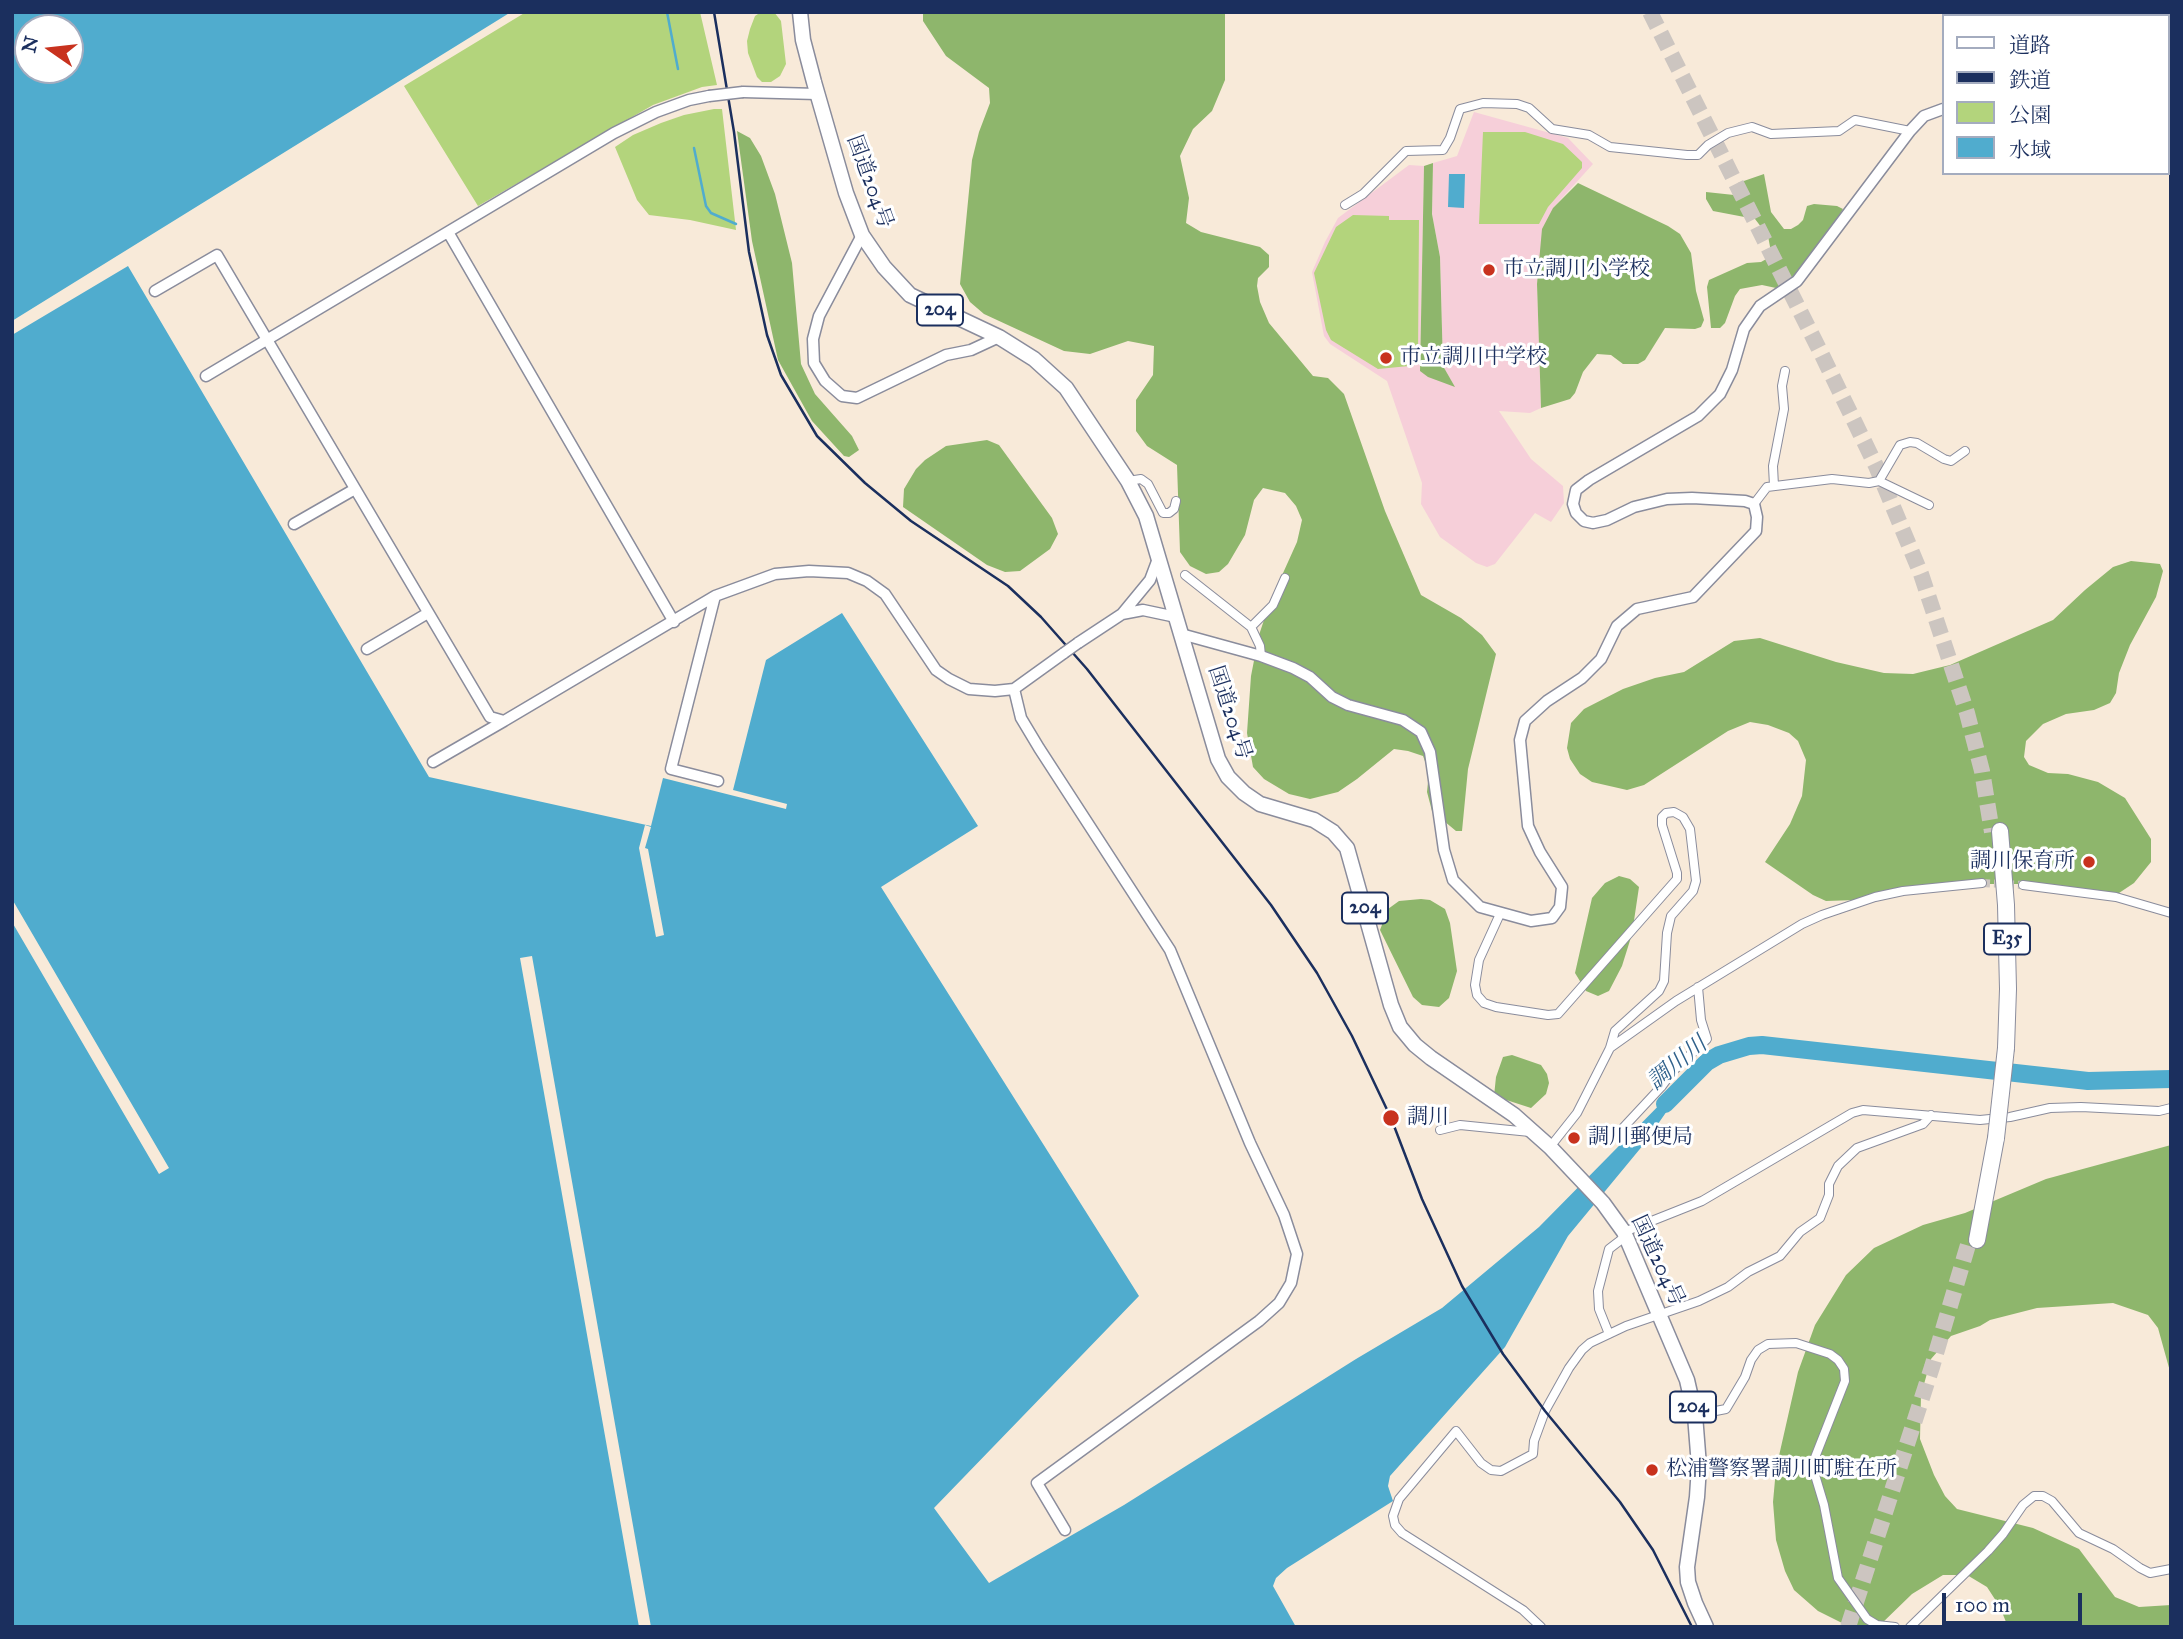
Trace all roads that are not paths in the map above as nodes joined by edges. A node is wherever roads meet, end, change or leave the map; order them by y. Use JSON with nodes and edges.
{"nodes":[{"id":1,"x":800,"y":12,"type":"edge"},
{"id":2,"x":817,"y":94,"type":"junction"},
{"id":3,"x":1941,"y":109,"type":"edge"},
{"id":4,"x":1910,"y":131,"type":"junction"},
{"id":5,"x":1345,"y":205,"type":"dead end"},
{"id":6,"x":448,"y":232,"type":"junction"},
{"id":7,"x":862,"y":235,"type":"junction"},
{"id":8,"x":155,"y":291,"type":"dead end"},
{"id":9,"x":999,"y":337,"type":"junction"},
{"id":10,"x":267,"y":340,"type":"junction"},
{"id":11,"x":1785,"y":371,"type":"dead end"},
{"id":12,"x":206,"y":376,"type":"dead end"},
{"id":13,"x":1965,"y":451,"type":"dead end"},
{"id":14,"x":1128,"y":481,"type":"junction"},
{"id":15,"x":1879,"y":481,"type":"junction"},
{"id":16,"x":1773,"y":486,"type":"junction"},
{"id":17,"x":355,"y":489,"type":"junction"},
{"id":18,"x":1176,"y":500,"type":"dead end"},
{"id":19,"x":1754,"y":504,"type":"junction"},
{"id":20,"x":1929,"y":505,"type":"dead end"},
{"id":21,"x":294,"y":524,"type":"dead end"},
{"id":22,"x":1160,"y":555,"type":"junction"},
{"id":23,"x":1185,"y":575,"type":"dead end"},
{"id":24,"x":1285,"y":578,"type":"dead end"},
{"id":25,"x":715,"y":596,"type":"junction"},
{"id":26,"x":428,"y":613,"type":"junction"},
{"id":27,"x":1122,"y":614,"type":"junction"},
{"id":28,"x":1176,"y":617,"type":"junction"},
{"id":29,"x":674,"y":622,"type":"junction"},
{"id":30,"x":1251,"y":628,"type":"junction"},
{"id":31,"x":1181,"y":634,"type":"junction"},
{"id":32,"x":368,"y":649,"type":"dead end"},
{"id":33,"x":1261,"y":656,"type":"junction"},
{"id":34,"x":1014,"y":690,"type":"junction"},
{"id":35,"x":504,"y":721,"type":"junction"},
{"id":36,"x":433,"y":762,"type":"dead end"},
{"id":37,"x":718,"y":781,"type":"dead end"},
{"id":38,"x":1996,"y":832,"type":"tunnel mouth"},
{"id":39,"x":1982,"y":883,"type":"tunnel mouth"},
{"id":40,"x":2023,"y":886,"type":"tunnel mouth"},
{"id":41,"x":2171,"y":913,"type":"edge"},
{"id":42,"x":1500,"y":914,"type":"junction"},
{"id":43,"x":1698,"y":987,"type":"junction"},
{"id":44,"x":1611,"y":1048,"type":"junction"},
{"id":45,"x":2171,"y":1108,"type":"edge"},
{"id":46,"x":1931,"y":1115,"type":"junction"},
{"id":47,"x":1440,"y":1130,"type":"dead end"},
{"id":48,"x":1621,"y":1130,"type":"dead end"},
{"id":49,"x":1534,"y":1132,"type":"junction"},
{"id":50,"x":1550,"y":1147,"type":"junction"},
{"id":51,"x":1625,"y":1234,"type":"junction"},
{"id":52,"x":1973,"y":1239,"type":"tunnel mouth"},
{"id":53,"x":1660,"y":1316,"type":"junction"},
{"id":54,"x":1609,"y":1334,"type":"junction"},
{"id":55,"x":1695,"y":1415,"type":"junction"},
{"id":56,"x":1065,"y":1530,"type":"dead end"},
{"id":57,"x":2171,"y":1569,"type":"edge"},
{"id":58,"x":1541,"y":1627,"type":"edge"},
{"id":59,"x":1706,"y":1627,"type":"edge"},
{"id":60,"x":1895,"y":1627,"type":"edge"},
{"id":61,"x":1910,"y":1627,"type":"edge"}],
"edges":[{"from":1,"to":2,"type":"highway","name":"国道204号","number":"204"},
{"from":2,"to":6,"type":"street","bridge":true},
{"from":2,"to":7,"type":"highway","name":"国道204号","number":"204"},
{"from":3,"to":4,"type":"street"},
{"from":4,"to":5,"type":"street"},
{"from":4,"to":19,"type":"street"},
{"from":6,"to":10,"type":"street"},
{"from":6,"to":29,"type":"street"},
{"from":7,"to":9,"type":"highway","name":"国道204号","number":"204"},
{"from":7,"to":9,"type":"street"},
{"from":8,"to":10,"type":"street"},
{"from":9,"to":14,"type":"highway","name":"国道204号","number":"204"},
{"from":10,"to":12,"type":"street"},
{"from":10,"to":17,"type":"street"},
{"from":11,"to":16,"type":"street"},
{"from":13,"to":15,"type":"street"},
{"from":14,"to":18,"type":"street"},
{"from":14,"to":22,"type":"highway","name":"国道204号","number":"204"},
{"from":15,"to":16,"type":"street"},
{"from":15,"to":20,"type":"street"},
{"from":16,"to":19,"type":"street"},
{"from":17,"to":21,"type":"street"},
{"from":17,"to":26,"type":"street"},
{"from":19,"to":42,"type":"street"},
{"from":22,"to":27,"type":"street"},
{"from":22,"to":28,"type":"highway","name":"国道204号","number":"204"},
{"from":23,"to":30,"type":"street"},
{"from":24,"to":30,"type":"street"},
{"from":25,"to":29,"type":"street"},
{"from":25,"to":34,"type":"street"},
{"from":25,"to":37,"type":"street"},
{"from":26,"to":32,"type":"street"},
{"from":26,"to":35,"type":"street"},
{"from":27,"to":28,"type":"street"},
{"from":27,"to":34,"type":"street","bridge":true},
{"from":28,"to":31,"type":"highway","name":"国道204号","number":"204"},
{"from":29,"to":35,"type":"street"},
{"from":30,"to":33,"type":"street"},
{"from":31,"to":33,"type":"street"},
{"from":31,"to":49,"type":"highway","name":"国道204号","number":"204"},
{"from":33,"to":42,"type":"street"},
{"from":34,"to":56,"type":"street"},
{"from":35,"to":36,"type":"street"},
{"from":38,"to":52,"type":"highway","number":"E35","bridge":true},
{"from":39,"to":43,"type":"street"},
{"from":40,"to":41,"type":"street"},
{"from":42,"to":44,"type":"street"},
{"from":43,"to":44,"type":"street"},
{"from":43,"to":48,"type":"street"},
{"from":44,"to":50,"type":"street"},
{"from":45,"to":46,"type":"street"},
{"from":46,"to":51,"type":"street"},
{"from":46,"to":53,"type":"street"},
{"from":47,"to":49,"type":"street"},
{"from":49,"to":50,"type":"highway","name":"国道204号","number":"204"},
{"from":50,"to":51,"type":"highway","name":"国道204号","number":"204"},
{"from":51,"to":53,"type":"highway","name":"国道204号","number":"204"},
{"from":51,"to":54,"type":"street"},
{"from":53,"to":54,"type":"street"},
{"from":53,"to":55,"type":"highway","name":"国道204号","number":"204"},
{"from":54,"to":58,"type":"street"},
{"from":55,"to":59,"type":"highway","name":"国道204号","number":"204"},
{"from":55,"to":60,"type":"street"},
{"from":57,"to":61,"type":"street"}]}
